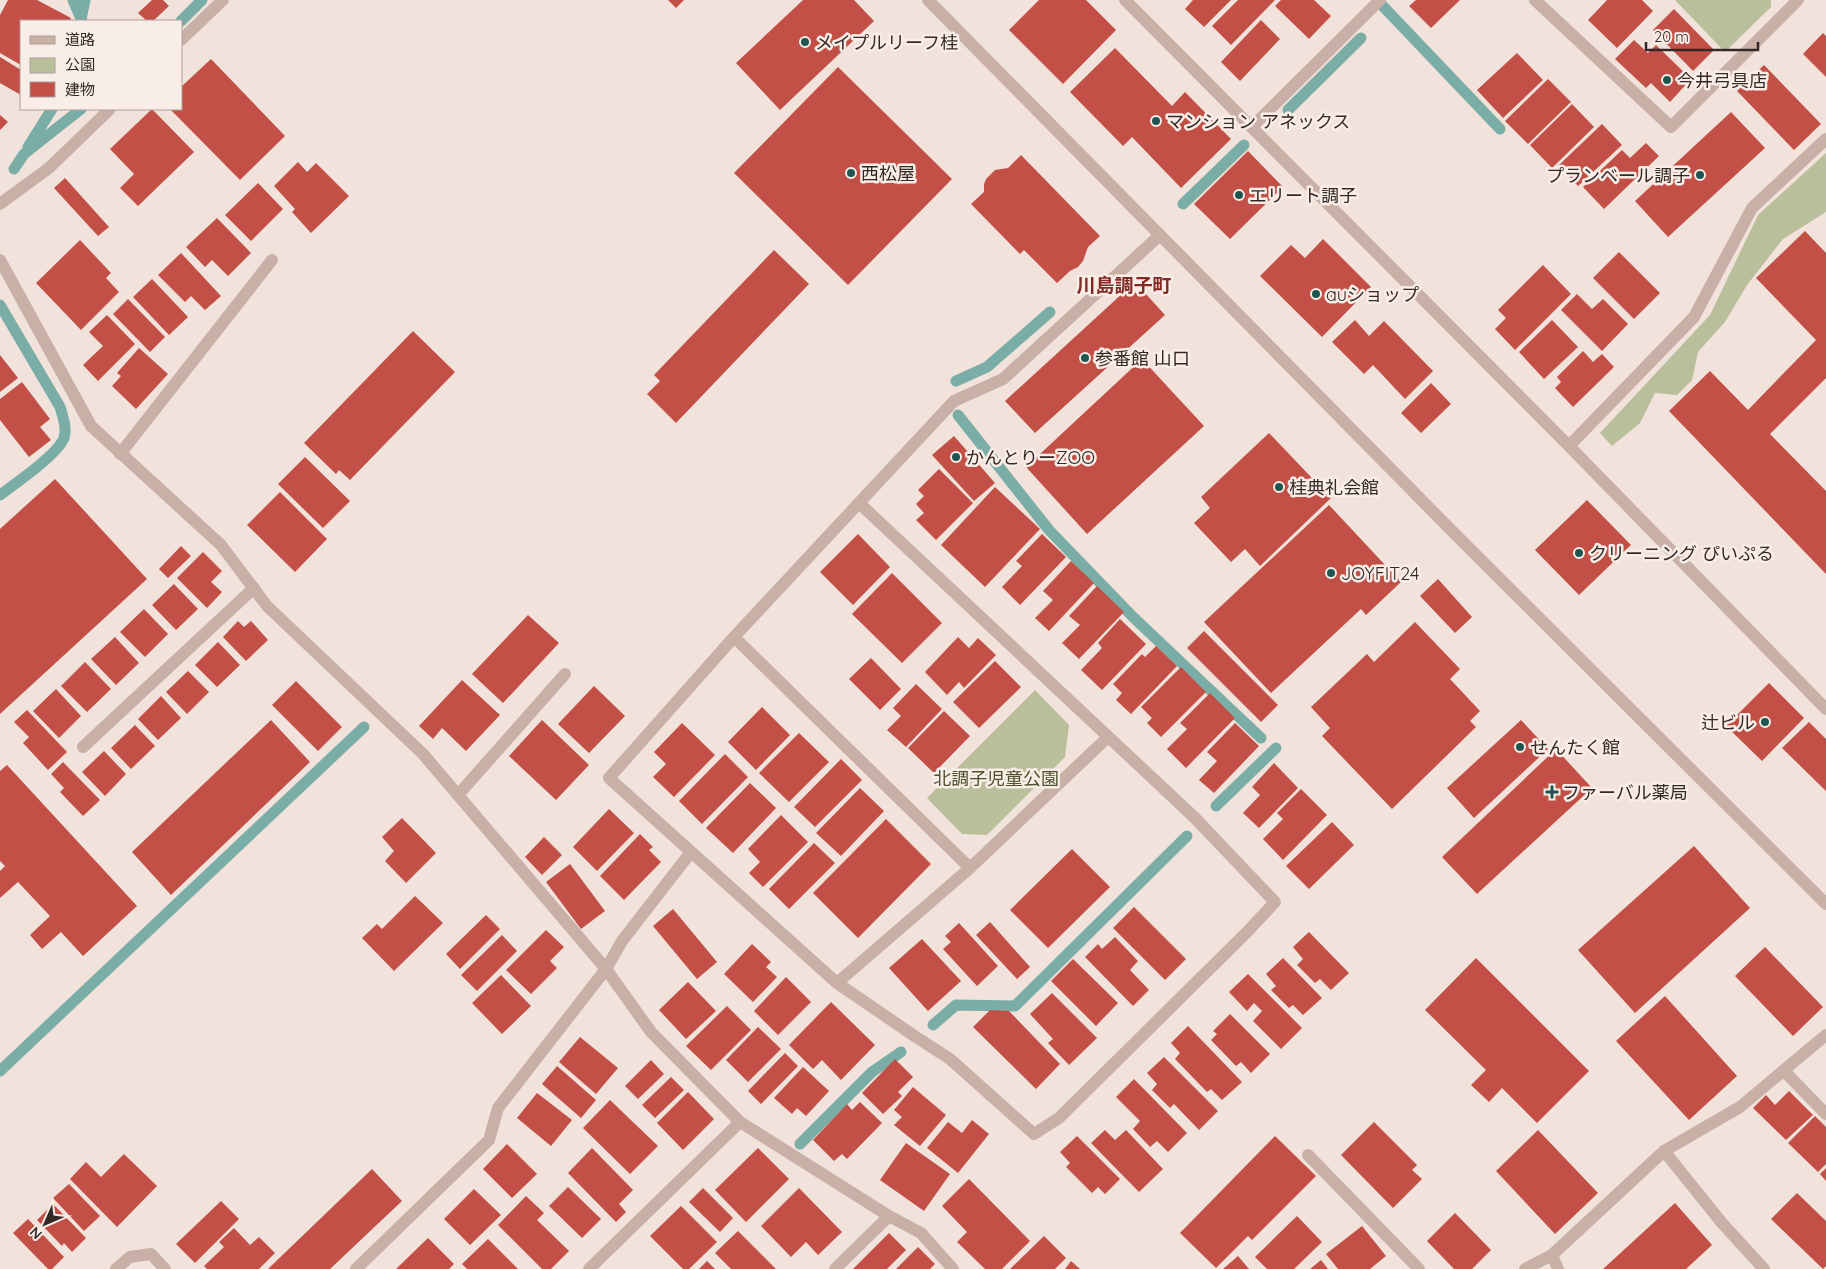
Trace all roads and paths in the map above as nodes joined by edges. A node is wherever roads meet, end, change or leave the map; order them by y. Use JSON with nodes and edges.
{"nodes":[{"id":1,"x":223,"y":0,"type":"edge"},
{"id":2,"x":928,"y":0,"type":"edge"},
{"id":3,"x":1125,"y":0,"type":"edge"},
{"id":4,"x":1380,"y":0,"type":"edge"},
{"id":5,"x":1535,"y":0,"type":"edge"},
{"id":6,"x":1798,"y":0,"type":"edge"},
{"id":7,"x":182,"y":39,"type":"edge"},
{"id":8,"x":109,"y":110,"type":"edge"},
{"id":9,"x":1252,"y":127,"type":"junction"},
{"id":10,"x":1826,"y":139,"type":"edge"},
{"id":11,"x":0,"y":204,"type":"edge"},
{"id":12,"x":1160,"y":235,"type":"junction"},
{"id":13,"x":0,"y":260,"type":"edge"},
{"id":14,"x":272,"y":260,"type":"dead end"},
{"id":15,"x":1569,"y":446,"type":"junction"},
{"id":16,"x":120,"y":454,"type":"junction"},
{"id":17,"x":859,"y":502,"type":"junction"},
{"id":18,"x":254,"y":588,"type":"junction"},
{"id":19,"x":734,"y":637,"type":"junction"},
{"id":20,"x":565,"y":674,"type":"dead end"},
{"id":21,"x":1826,"y":709,"type":"edge"},
{"id":22,"x":1108,"y":737,"type":"junction"},
{"id":23,"x":83,"y":747,"type":"dead end"},
{"id":24,"x":458,"y":795,"type":"junction"},
{"id":25,"x":691,"y":852,"type":"junction"},
{"id":26,"x":970,"y":868,"type":"junction"},
{"id":27,"x":1826,"y":904,"type":"edge"},
{"id":28,"x":606,"y":969,"type":"junction"},
{"id":29,"x":837,"y":983,"type":"junction"},
{"id":30,"x":1826,"y":1035,"type":"edge"},
{"id":31,"x":1784,"y":1071,"type":"junction"},
{"id":32,"x":1826,"y":1114,"type":"edge"},
{"id":33,"x":740,"y":1122,"type":"junction"},
{"id":34,"x":1664,"y":1151,"type":"junction"},
{"id":35,"x":1308,"y":1155,"type":"dead end"},
{"id":36,"x":889,"y":1216,"type":"junction"},
{"id":37,"x":1552,"y":1255,"type":"junction"},
{"id":38,"x":116,"y":1269,"type":"edge"},
{"id":39,"x":165,"y":1269,"type":"edge"},
{"id":40,"x":356,"y":1269,"type":"edge"},
{"id":41,"x":589,"y":1269,"type":"edge"},
{"id":42,"x":835,"y":1269,"type":"edge"},
{"id":43,"x":953,"y":1269,"type":"edge"},
{"id":44,"x":1419,"y":1269,"type":"edge"},
{"id":45,"x":1524,"y":1269,"type":"edge"},
{"id":46,"x":1558,"y":1269,"type":"edge"},
{"id":47,"x":1764,"y":1269,"type":"edge"}],
"edges":[{"from":1,"to":7,"type":"street"},
{"from":2,"to":12,"type":"street"},
{"from":3,"to":9,"type":"street"},
{"from":4,"to":9,"type":"street"},
{"from":5,"to":6,"type":"street"},
{"from":8,"to":11,"type":"street"},
{"from":9,"to":15,"type":"street"},
{"from":10,"to":15,"type":"street"},
{"from":12,"to":17,"type":"street"},
{"from":12,"to":27,"type":"street"},
{"from":13,"to":16,"type":"street"},
{"from":14,"to":16,"type":"street"},
{"from":15,"to":21,"type":"street"},
{"from":16,"to":18,"type":"street"},
{"from":17,"to":19,"type":"street"},
{"from":17,"to":22,"type":"street"},
{"from":18,"to":23,"type":"street"},
{"from":18,"to":24,"type":"street"},
{"from":19,"to":25,"type":"street"},
{"from":19,"to":26,"type":"street"},
{"from":20,"to":24,"type":"street"},
{"from":22,"to":26,"type":"street"},
{"from":22,"to":29,"type":"street"},
{"from":24,"to":28,"type":"street"},
{"from":25,"to":28,"type":"street"},
{"from":25,"to":29,"type":"street"},
{"from":26,"to":29,"type":"street"},
{"from":28,"to":33,"type":"street"},
{"from":28,"to":40,"type":"street"},
{"from":30,"to":31,"type":"street"},
{"from":31,"to":32,"type":"street"},
{"from":31,"to":34,"type":"street"},
{"from":33,"to":36,"type":"street"},
{"from":33,"to":41,"type":"street"},
{"from":34,"to":37,"type":"street"},
{"from":34,"to":47,"type":"street"},
{"from":35,"to":44,"type":"street"},
{"from":36,"to":42,"type":"street"},
{"from":36,"to":43,"type":"street"},
{"from":37,"to":45,"type":"street"},
{"from":37,"to":46,"type":"street"},
{"from":38,"to":39,"type":"street"}]}
